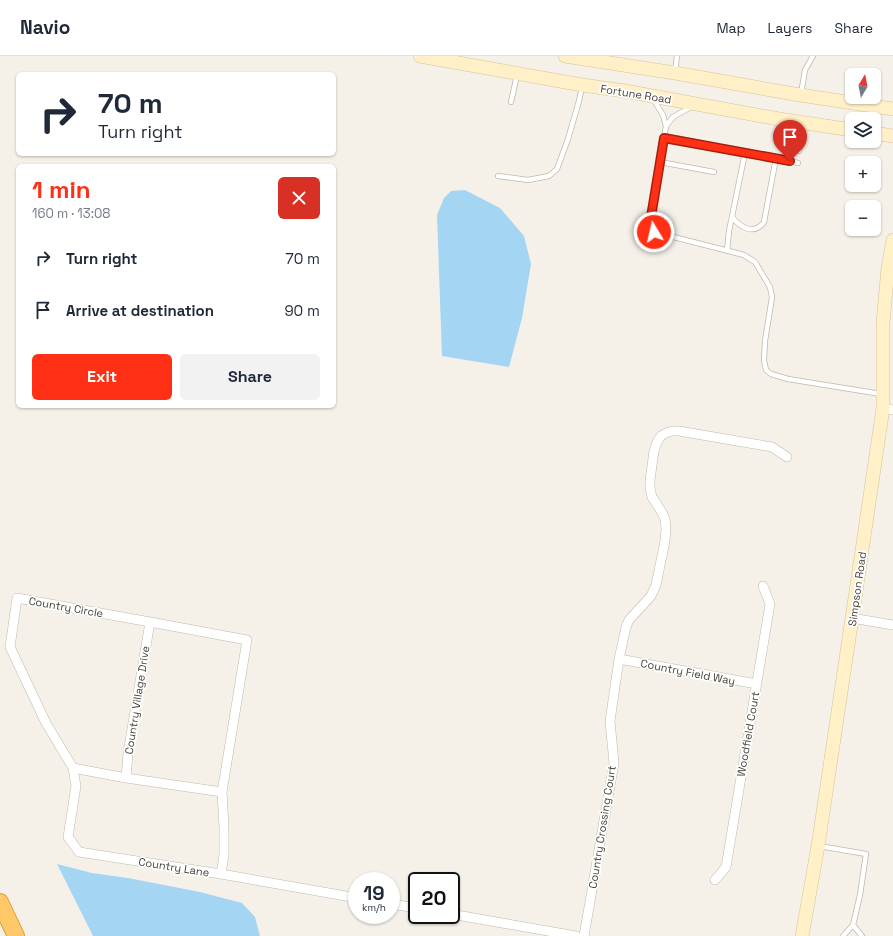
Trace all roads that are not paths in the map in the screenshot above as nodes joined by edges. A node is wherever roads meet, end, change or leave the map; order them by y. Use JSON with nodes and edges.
{"nodes":[{"id":1,"x":420,"y":56,"type":"edge"},
{"id":2,"x":565,"y":56,"type":"edge"},
{"id":3,"x":677,"y":56,"type":"edge"},
{"id":4,"x":813,"y":56,"type":"edge"},
{"id":5,"x":675,"y":73,"type":"junction"},
{"id":6,"x":517,"y":74,"type":"junction"},
{"id":7,"x":582,"y":85,"type":"junction"},
{"id":8,"x":800,"y":95,"type":"junction"},
{"id":9,"x":650,"y":96,"type":"junction"},
{"id":10,"x":511,"y":102,"type":"dead end"},
{"id":11,"x":696,"y":104,"type":"junction"},
{"id":12,"x":893,"y":109,"type":"edge"},
{"id":13,"x":804,"y":122,"type":"junction"},
{"id":14,"x":666,"y":126,"type":"junction"},
{"id":15,"x":845,"y":129,"type":"edge"},
{"id":16,"x":881,"y":134,"type":"edge"},
{"id":17,"x":893,"y":136,"type":"edge"},
{"id":18,"x":664,"y":138,"type":"junction"},
{"id":19,"x":800,"y":151,"type":"dead end"},
{"id":20,"x":745,"y":153,"type":"junction"},
{"id":21,"x":776,"y":158,"type":"junction"},
{"id":22,"x":660,"y":162,"type":"junction"},
{"id":23,"x":798,"y":163,"type":"dead end"},
{"id":24,"x":714,"y":172,"type":"dead end"},
{"id":25,"x":498,"y":176,"type":"dead end"},
{"id":26,"x":732,"y":217,"type":"junction"},
{"id":27,"x":893,"y":240,"type":"edge"},
{"id":28,"x":726,"y":250,"type":"junction"},
{"id":29,"x":883,"y":394,"type":"junction"},
{"id":30,"x":888,"y":409,"type":"edge"},
{"id":31,"x":787,"y":457,"type":"dead end"},
{"id":32,"x":763,"y":586,"type":"dead end"},
{"id":33,"x":852,"y":618,"type":"junction"},
{"id":34,"x":150,"y":622,"type":"junction"},
{"id":35,"x":893,"y":625,"type":"edge"},
{"id":36,"x":619,"y":659,"type":"junction"},
{"id":37,"x":757,"y":684,"type":"junction"},
{"id":38,"x":73,"y":768,"type":"junction"},
{"id":39,"x":126,"y":778,"type":"junction"},
{"id":40,"x":222,"y":792,"type":"junction"},
{"id":41,"x":818,"y":846,"type":"junction"},
{"id":42,"x":221,"y":874,"type":"junction"},
{"id":43,"x":715,"y":880,"type":"dead end"},
{"id":44,"x":348,"y":896,"type":"edge"},
{"id":45,"x":0,"y":902,"type":"edge"},
{"id":46,"x":460,"y":916,"type":"edge"},
{"id":47,"x":853,"y":924,"type":"junction"},
{"id":48,"x":16,"y":936,"type":"edge"},
{"id":49,"x":576,"y":936,"type":"edge"},
{"id":50,"x":584,"y":936,"type":"edge"},
{"id":51,"x":802,"y":936,"type":"edge"},
{"id":52,"x":843,"y":936,"type":"edge"},
{"id":53,"x":862,"y":936,"type":"edge"}],
"edges":[{"from":1,"to":6,"type":"main road","name":"Fortune Road"},
{"from":2,"to":5,"type":"main road"},
{"from":3,"to":5,"type":"lane"},
{"from":4,"to":8,"type":"lane"},
{"from":5,"to":8,"type":"main road"},
{"from":6,"to":7,"type":"main road","name":"Fortune Road"},
{"from":6,"to":10,"type":"lane"},
{"from":7,"to":9,"type":"main road","name":"Fortune Road"},
{"from":7,"to":25,"type":"lane"},
{"from":8,"to":12,"type":"main road"},
{"from":9,"to":11,"type":"main road","name":"Fortune Road"},
{"from":9,"to":14,"type":"lane"},
{"from":11,"to":13,"type":"main road","name":"Fortune Road"},
{"from":11,"to":14,"type":"lane"},
{"from":13,"to":15,"type":"main road","name":"Fortune Road"},
{"from":13,"to":19,"type":"lane"},
{"from":14,"to":18,"type":"lane"},
{"from":16,"to":17,"type":"main road"},
{"from":18,"to":20,"type":"lane"},
{"from":18,"to":22,"type":"lane"},
{"from":20,"to":21,"type":"lane"},
{"from":20,"to":26,"type":"lane"},
{"from":21,"to":23,"type":"lane"},
{"from":21,"to":26,"type":"lane"},
{"from":22,"to":24,"type":"lane"},
{"from":22,"to":28,"type":"lane"},
{"from":26,"to":28,"type":"lane"},
{"from":27,"to":29,"type":"main road","name":"Simpson Road"},
{"from":28,"to":29,"type":"lane"},
{"from":29,"to":30,"type":"main road","name":"Simpson Road"},
{"from":30,"to":33,"type":"main road","name":"Simpson Road"},
{"from":31,"to":36,"type":"street","name":"Country Crossing Court"},
{"from":32,"to":37,"type":"street","name":"Woodfield Court"},
{"from":33,"to":35,"type":"street"},
{"from":33,"to":41,"type":"main road","name":"Simpson Road"},
{"from":34,"to":38,"type":"street","name":"Country Circle"},
{"from":34,"to":39,"type":"street","name":"Country Village Drive"},
{"from":34,"to":40,"type":"street","name":"Country Circle"},
{"from":36,"to":37,"type":"street","name":"Country Field Way"},
{"from":36,"to":50,"type":"street","name":"Country Crossing Court"},
{"from":37,"to":43,"type":"street","name":"Woodfield Court"},
{"from":38,"to":39,"type":"street"},
{"from":38,"to":42,"type":"street","name":"Country Lane"},
{"from":39,"to":40,"type":"street"},
{"from":40,"to":42,"type":"street","name":"Country Circle"},
{"from":41,"to":47,"type":"lane"},
{"from":41,"to":51,"type":"main road","name":"Simpson Road"},
{"from":42,"to":44,"type":"street","name":"Country Lane"},
{"from":45,"to":48,"type":"highway"},
{"from":46,"to":49,"type":"street"},
{"from":47,"to":52,"type":"lane"},
{"from":47,"to":53,"type":"lane"}]}
